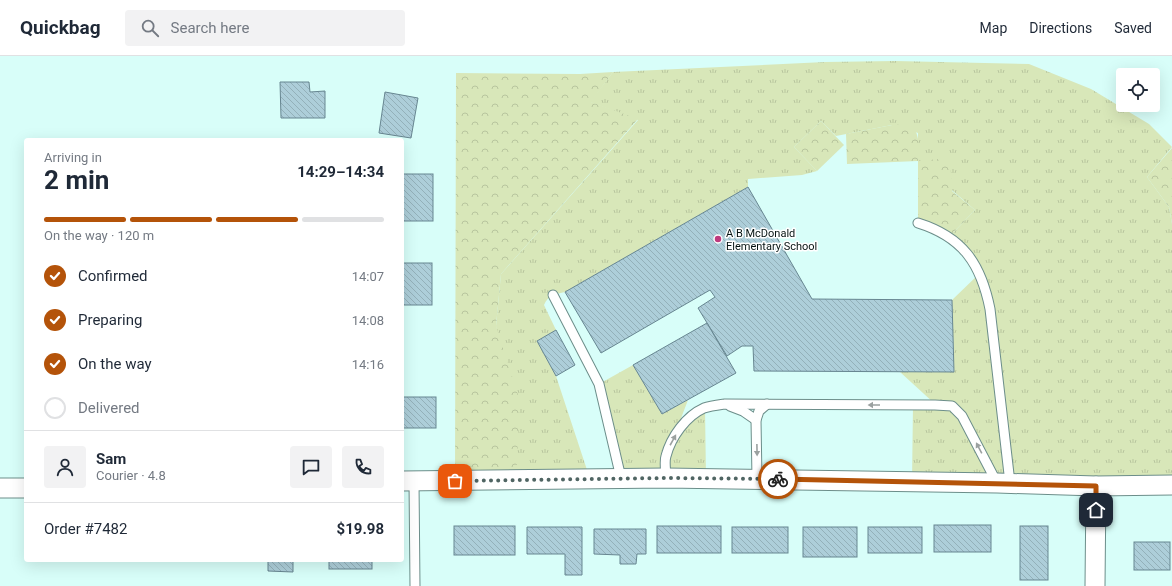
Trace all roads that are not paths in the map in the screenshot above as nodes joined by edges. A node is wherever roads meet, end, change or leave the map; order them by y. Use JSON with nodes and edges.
{"nodes":[{"id":1,"x":918,"y":223,"type":"dead end"},
{"id":2,"x":553,"y":295,"type":"dead end"},
{"id":3,"x":725,"y":404,"type":"junction"},
{"id":4,"x":767,"y":404,"type":"junction"},
{"id":5,"x":756,"y":420,"type":"junction"},
{"id":6,"x":620,"y":478,"type":"junction"},
{"id":7,"x":666,"y":478,"type":"junction"},
{"id":8,"x":758,"y":479,"type":"junction"},
{"id":9,"x":408,"y":482,"type":"edge"},
{"id":10,"x":1004,"y":483,"type":"junction"},
{"id":11,"x":1172,"y":485,"type":"edge"},
{"id":12,"x":1096,"y":486,"type":"junction"},
{"id":13,"x":0,"y":488,"type":"edge"},
{"id":14,"x":24,"y":488,"type":"edge"},
{"id":15,"x":415,"y":586,"type":"edge"},
{"id":16,"x":1095,"y":586,"type":"edge"}],
"edges":[{"from":1,"to":10,"type":"lane"},
{"from":2,"to":6,"type":"lane"},
{"from":3,"to":4,"type":"lane"},
{"from":3,"to":5,"type":"lane"},
{"from":7,"to":3,"type":"lane","one_way":true},
{"from":4,"to":5,"type":"lane"},
{"from":10,"to":4,"type":"lane","one_way":true},
{"from":5,"to":8,"type":"lane","one_way":true},
{"from":6,"to":7,"type":"street"},
{"from":6,"to":9,"type":"street"},
{"from":7,"to":8,"type":"street"},
{"from":8,"to":10,"type":"street"},
{"from":9,"to":15,"type":"lane"},
{"from":10,"to":12,"type":"street"},
{"from":11,"to":12,"type":"street"},
{"from":12,"to":16,"type":"street"},
{"from":13,"to":14,"type":"street"}]}
